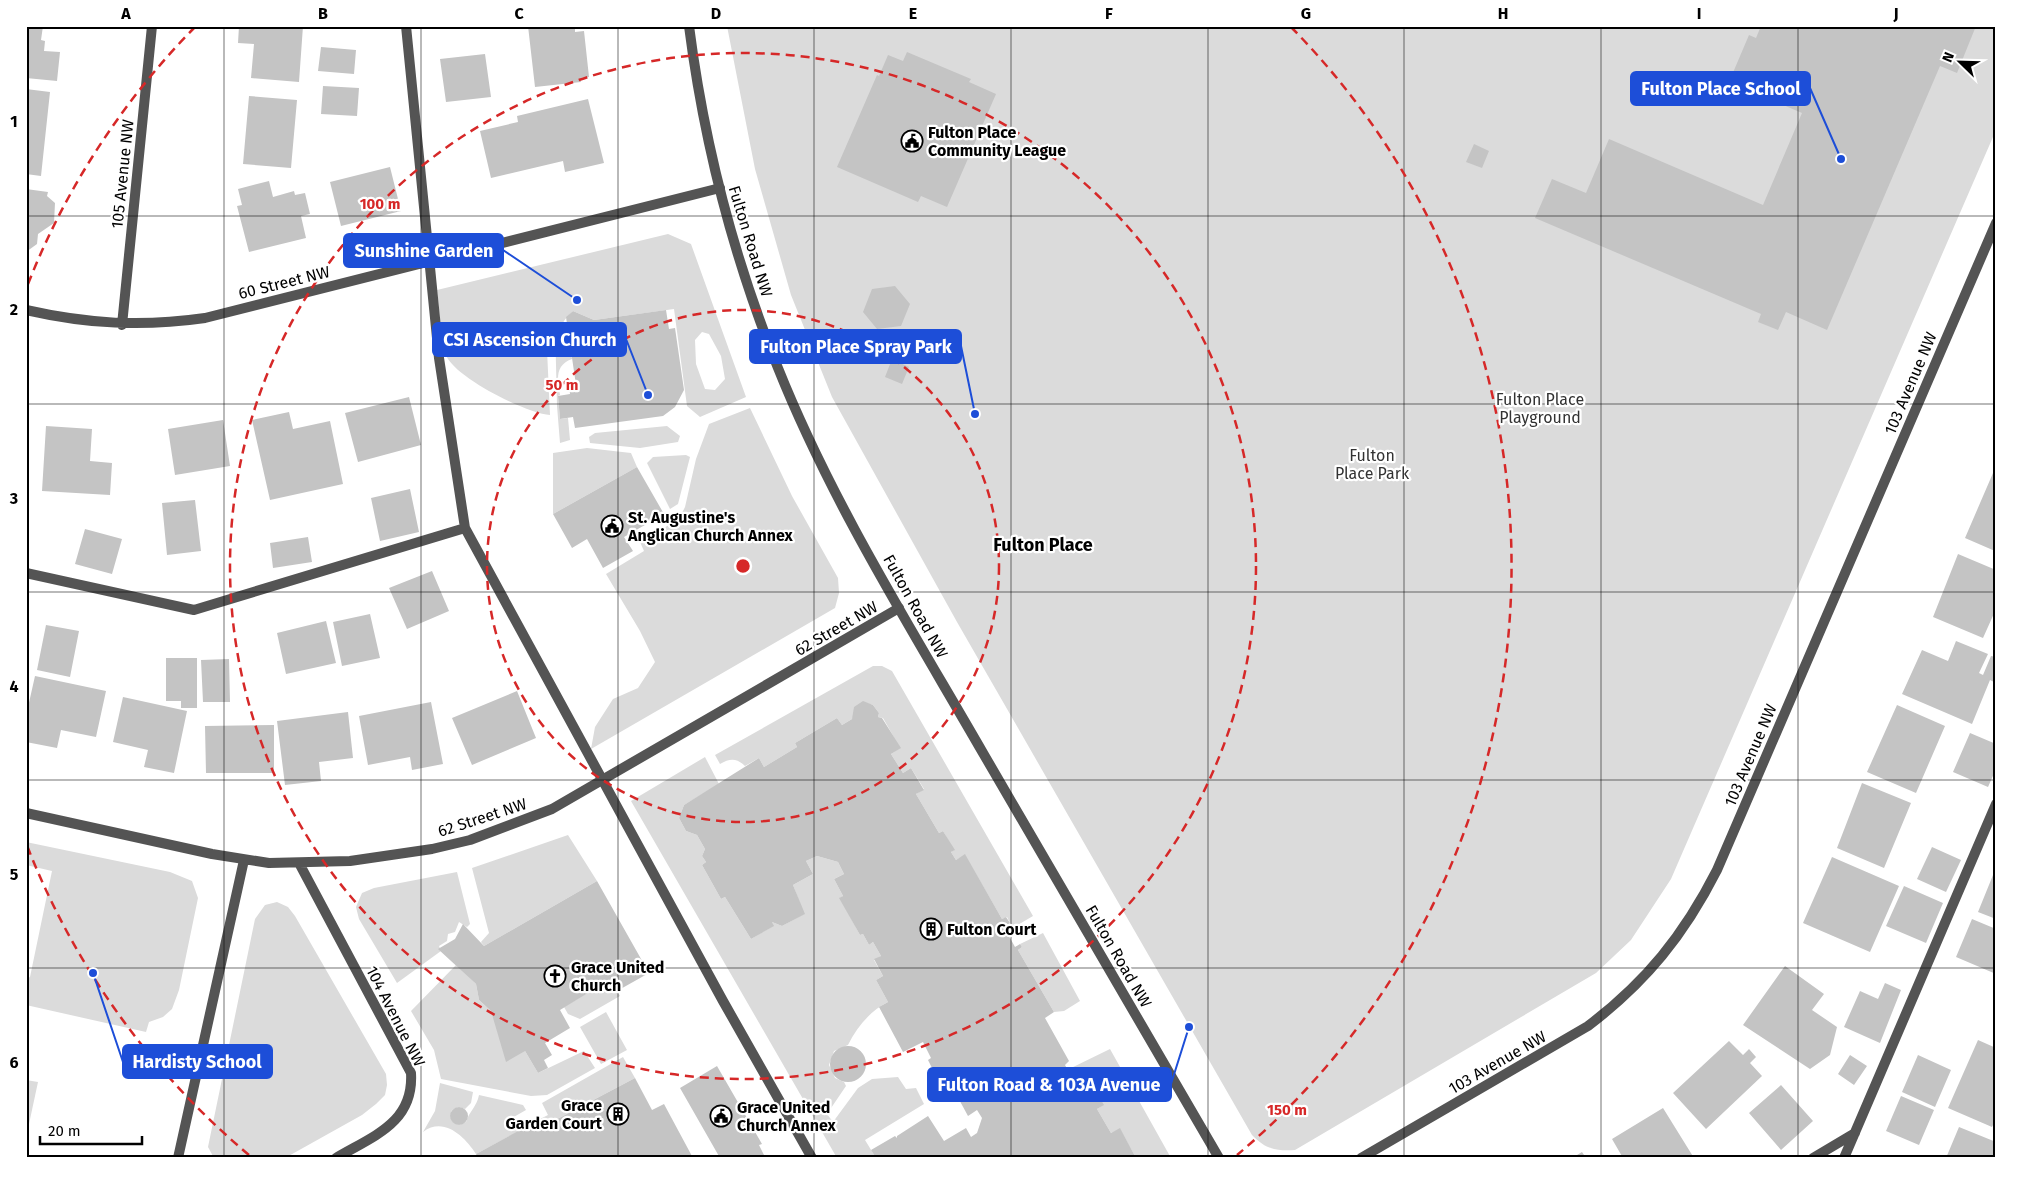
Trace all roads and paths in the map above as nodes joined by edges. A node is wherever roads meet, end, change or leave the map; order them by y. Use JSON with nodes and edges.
{"nodes":[{"id":1,"x":152,"y":26,"type":"edge"},
{"id":2,"x":406,"y":26,"type":"edge"},
{"id":3,"x":689,"y":26,"type":"edge"},
{"id":4,"x":720,"y":188,"type":"junction"},
{"id":5,"x":1996,"y":223,"type":"edge"},
{"id":6,"x":429,"y":261,"type":"junction"},
{"id":7,"x":26,"y":310,"type":"edge"},
{"id":8,"x":122,"y":325,"type":"junction"},
{"id":9,"x":465,"y":528,"type":"junction"},
{"id":10,"x":26,"y":573,"type":"edge"},
{"id":11,"x":899,"y":608,"type":"junction"},
{"id":12,"x":602,"y":780,"type":"junction"},
{"id":13,"x":1996,"y":804,"type":"edge"},
{"id":14,"x":26,"y":813,"type":"edge"},
{"id":15,"x":244,"y":860,"type":"junction"},
{"id":16,"x":299,"y":864,"type":"junction"},
{"id":17,"x":1855,"y":1133,"type":"junction"},
{"id":18,"x":178,"y":1158,"type":"edge"},
{"id":19,"x":336,"y":1158,"type":"edge"},
{"id":20,"x":812,"y":1158,"type":"edge"},
{"id":21,"x":1219,"y":1158,"type":"edge"},
{"id":22,"x":1361,"y":1158,"type":"edge"},
{"id":23,"x":1813,"y":1158,"type":"edge"},
{"id":24,"x":1844,"y":1158,"type":"edge"}],
"edges":[{"from":1,"to":8,"type":"street","name":"105 Avenue NW"},
{"from":2,"to":6,"type":"street"},
{"from":3,"to":4,"type":"street","name":"Fulton Road NW"},
{"from":4,"to":6,"type":"street","name":"60 Street NW"},
{"from":4,"to":11,"type":"street","name":"Fulton Road NW"},
{"from":5,"to":22,"type":"street","name":"103 Avenue NW"},
{"from":6,"to":8,"type":"street","name":"60 Street NW"},
{"from":6,"to":9,"type":"street"},
{"from":7,"to":8,"type":"street","name":"60 Street NW"},
{"from":9,"to":10,"type":"street"},
{"from":9,"to":12,"type":"street"},
{"from":11,"to":12,"type":"street","name":"62 Street NW"},
{"from":11,"to":21,"type":"street","name":"Fulton Road NW"},
{"from":12,"to":16,"type":"street","name":"62 Street NW"},
{"from":12,"to":20,"type":"street"},
{"from":13,"to":17,"type":"street"},
{"from":14,"to":15,"type":"street","name":"62 Street NW"},
{"from":15,"to":16,"type":"street","name":"62 Street NW"},
{"from":15,"to":18,"type":"street"},
{"from":16,"to":19,"type":"street","name":"104 Avenue NW"},
{"from":17,"to":23,"type":"street"},
{"from":17,"to":24,"type":"street"}]}
